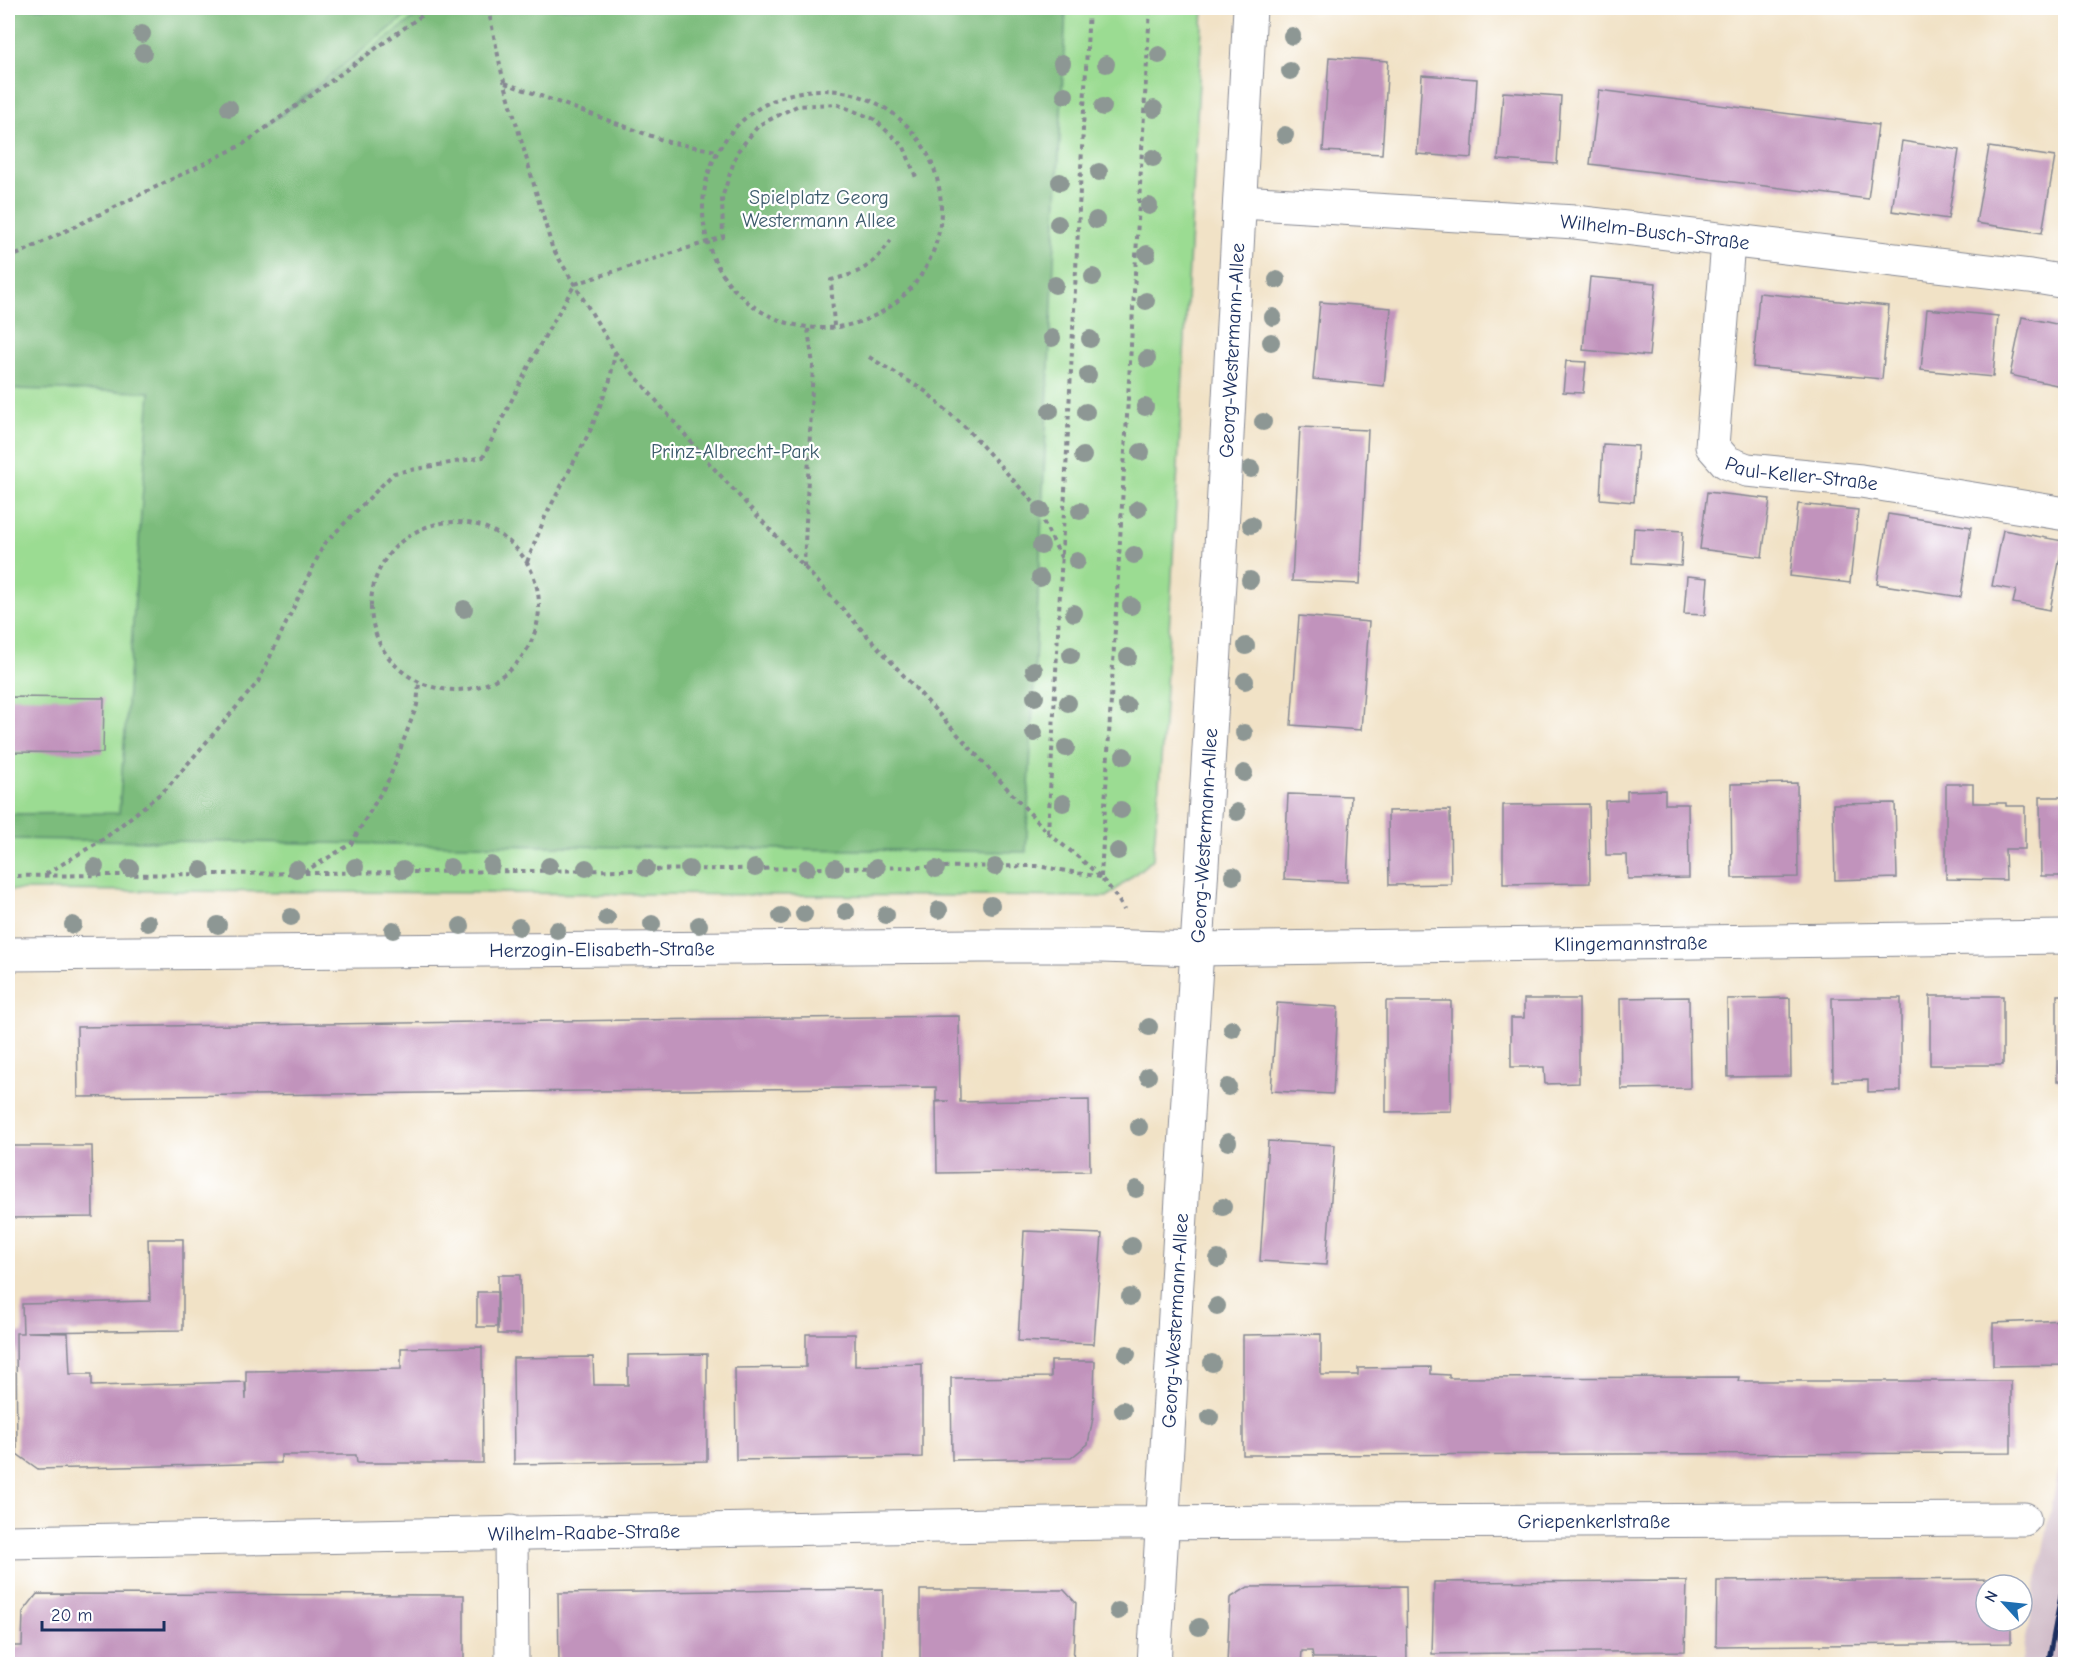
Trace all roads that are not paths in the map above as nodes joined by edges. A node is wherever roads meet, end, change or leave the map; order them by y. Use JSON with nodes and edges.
{"nodes":[{"id":1,"x":1250,"y":8,"type":"edge"},
{"id":2,"x":1240,"y":202,"type":"junction"},
{"id":3,"x":1728,"y":242,"type":"junction"},
{"id":4,"x":2066,"y":282,"type":"edge"},
{"id":5,"x":2066,"y":514,"type":"edge"},
{"id":6,"x":2066,"y":937,"type":"edge"},
{"id":7,"x":1197,"y":949,"type":"junction"},
{"id":8,"x":8,"y":954,"type":"edge"},
{"id":9,"x":2024,"y":1519,"type":"dead end"},
{"id":10,"x":1161,"y":1524,"type":"junction"},
{"id":11,"x":511,"y":1532,"type":"junction"},
{"id":12,"x":8,"y":1542,"type":"edge"},
{"id":13,"x":512,"y":1665,"type":"edge"},
{"id":14,"x":1154,"y":1665,"type":"edge"}],
"edges":[{"from":1,"to":2,"type":"street","name":"Georg-Westermann-Allee"},
{"from":2,"to":3,"type":"street","name":"Wilhelm-Busch-Straße"},
{"from":2,"to":7,"type":"street","name":"Georg-Westermann-Allee"},
{"from":3,"to":4,"type":"street","name":"Wilhelm-Busch-Straße"},
{"from":3,"to":5,"type":"street","name":"Paul-Keller-Straße"},
{"from":6,"to":7,"type":"street","name":"Klingemannstraße"},
{"from":7,"to":8,"type":"street","name":"Herzogin-Elisabeth-Straße"},
{"from":7,"to":10,"type":"street","name":"Georg-Westermann-Allee"},
{"from":9,"to":10,"type":"street","name":"Griepenkerlstraße"},
{"from":10,"to":11,"type":"street","name":"Wilhelm-Raabe-Straße"},
{"from":10,"to":14,"type":"street","name":"Georg-Westermann-Allee"},
{"from":11,"to":12,"type":"street","name":"Wilhelm-Raabe-Straße"},
{"from":11,"to":13,"type":"street"}]}
